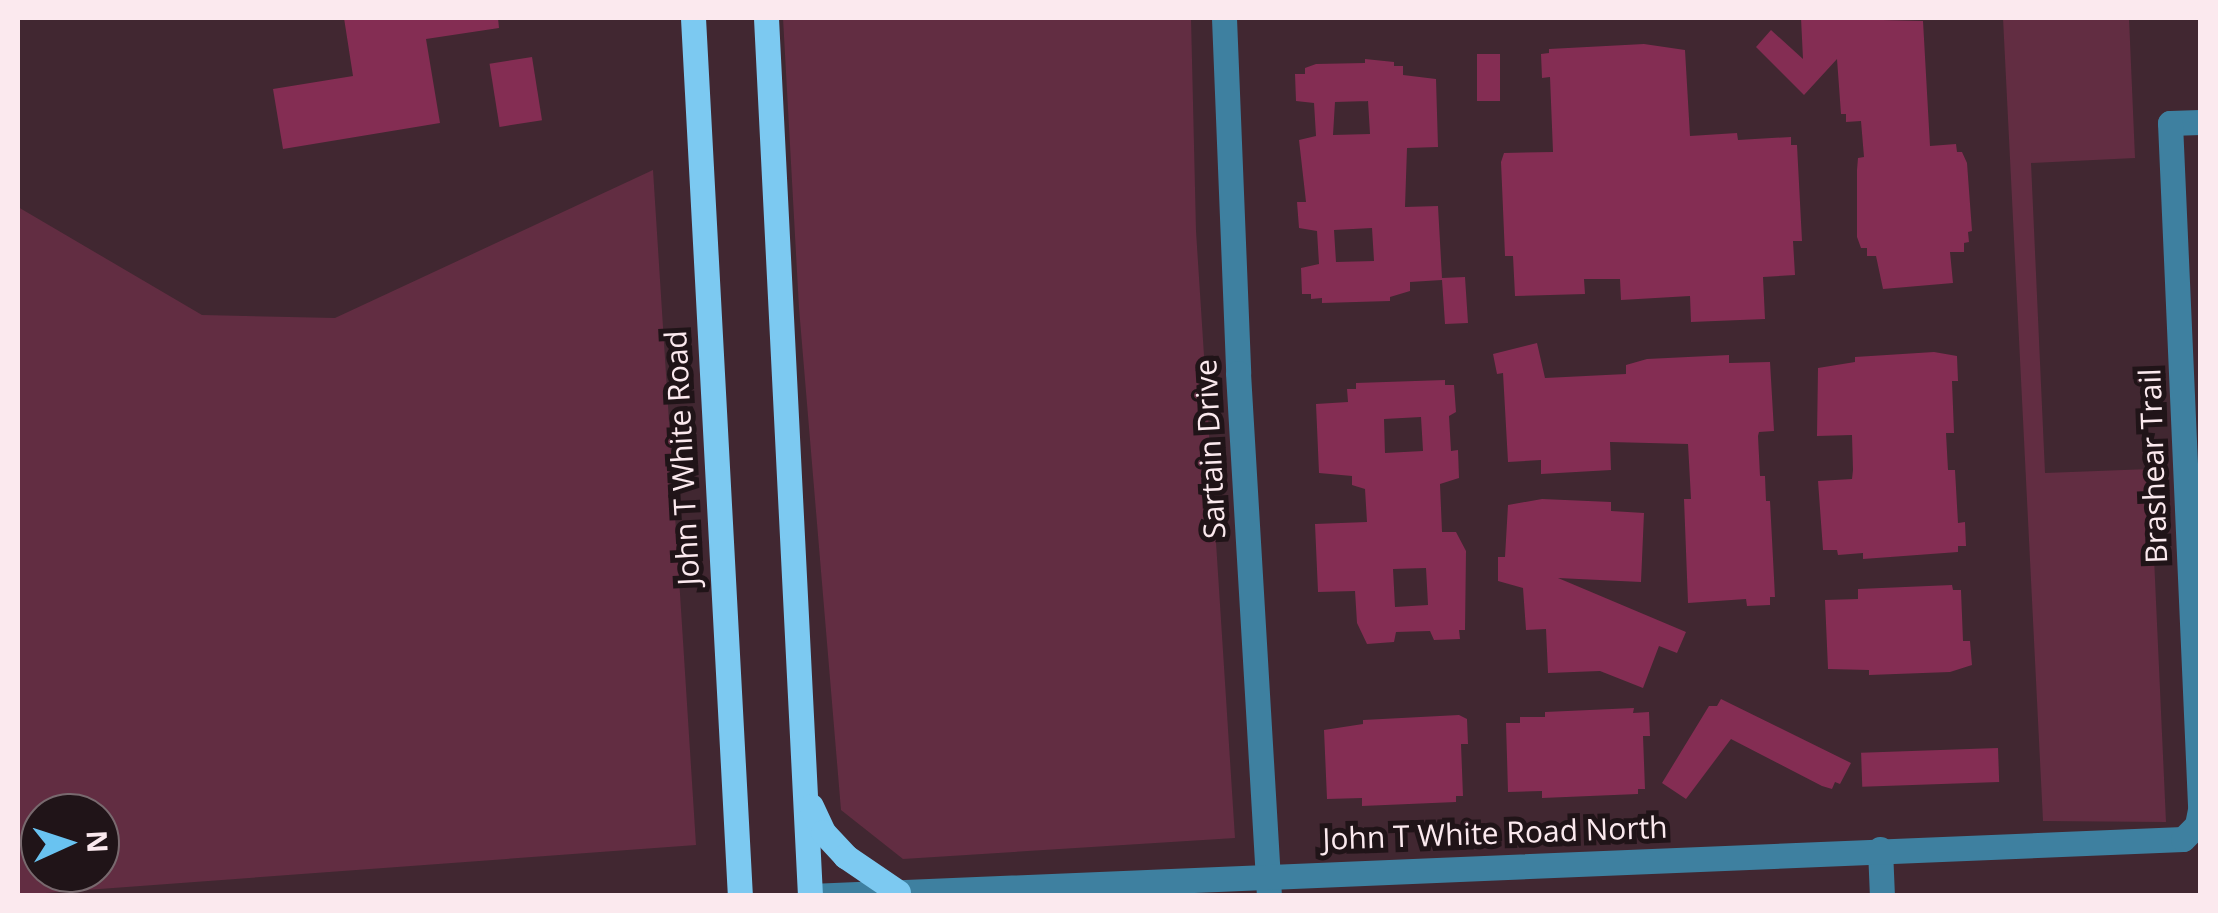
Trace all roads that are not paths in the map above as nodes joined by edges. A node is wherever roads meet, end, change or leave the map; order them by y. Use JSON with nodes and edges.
{"nodes":[{"id":1,"x":694,"y":18,"type":"edge"},
{"id":2,"x":766,"y":18,"type":"edge"},
{"id":3,"x":1224,"y":18,"type":"edge"},
{"id":4,"x":2200,"y":122,"type":"edge"},
{"id":5,"x":2191,"y":389,"type":"edge"},
{"id":6,"x":2197,"y":658,"type":"edge"},
{"id":7,"x":804,"y":793,"type":"junction"},
{"id":8,"x":2200,"y":808,"type":"edge"},
{"id":9,"x":2184,"y":839,"type":"joint"},
{"id":10,"x":1880,"y":849,"type":"junction"},
{"id":11,"x":1268,"y":886,"type":"edge"},
{"id":12,"x":898,"y":892,"type":"junction"},
{"id":13,"x":740,"y":896,"type":"edge"},
{"id":14,"x":810,"y":896,"type":"edge"},
{"id":15,"x":1882,"y":896,"type":"edge"}],
"edges":[{"from":1,"to":13,"type":"main road","name":"John T White Road"},
{"from":2,"to":7,"type":"main road"},
{"from":3,"to":11,"type":"street","name":"Sartain Drive"},
{"from":4,"to":5,"type":"street","name":"Brashear Trail"},
{"from":5,"to":6,"type":"street","name":"Brashear Trail"},
{"from":6,"to":8,"type":"street","name":"Brashear Trail"},
{"from":7,"to":12,"type":"main road"},
{"from":7,"to":14,"type":"main road"},
{"from":8,"to":9,"type":"street","name":"Brashear Trail"},
{"from":9,"to":10,"type":"street","name":"John T White Road North"},
{"from":10,"to":11,"type":"street","name":"John T White Road North"},
{"from":10,"to":15,"type":"street"},
{"from":11,"to":12,"type":"street","name":"John T White Road North"},
{"from":12,"to":14,"type":"street","name":"John T White Road North"}]}
